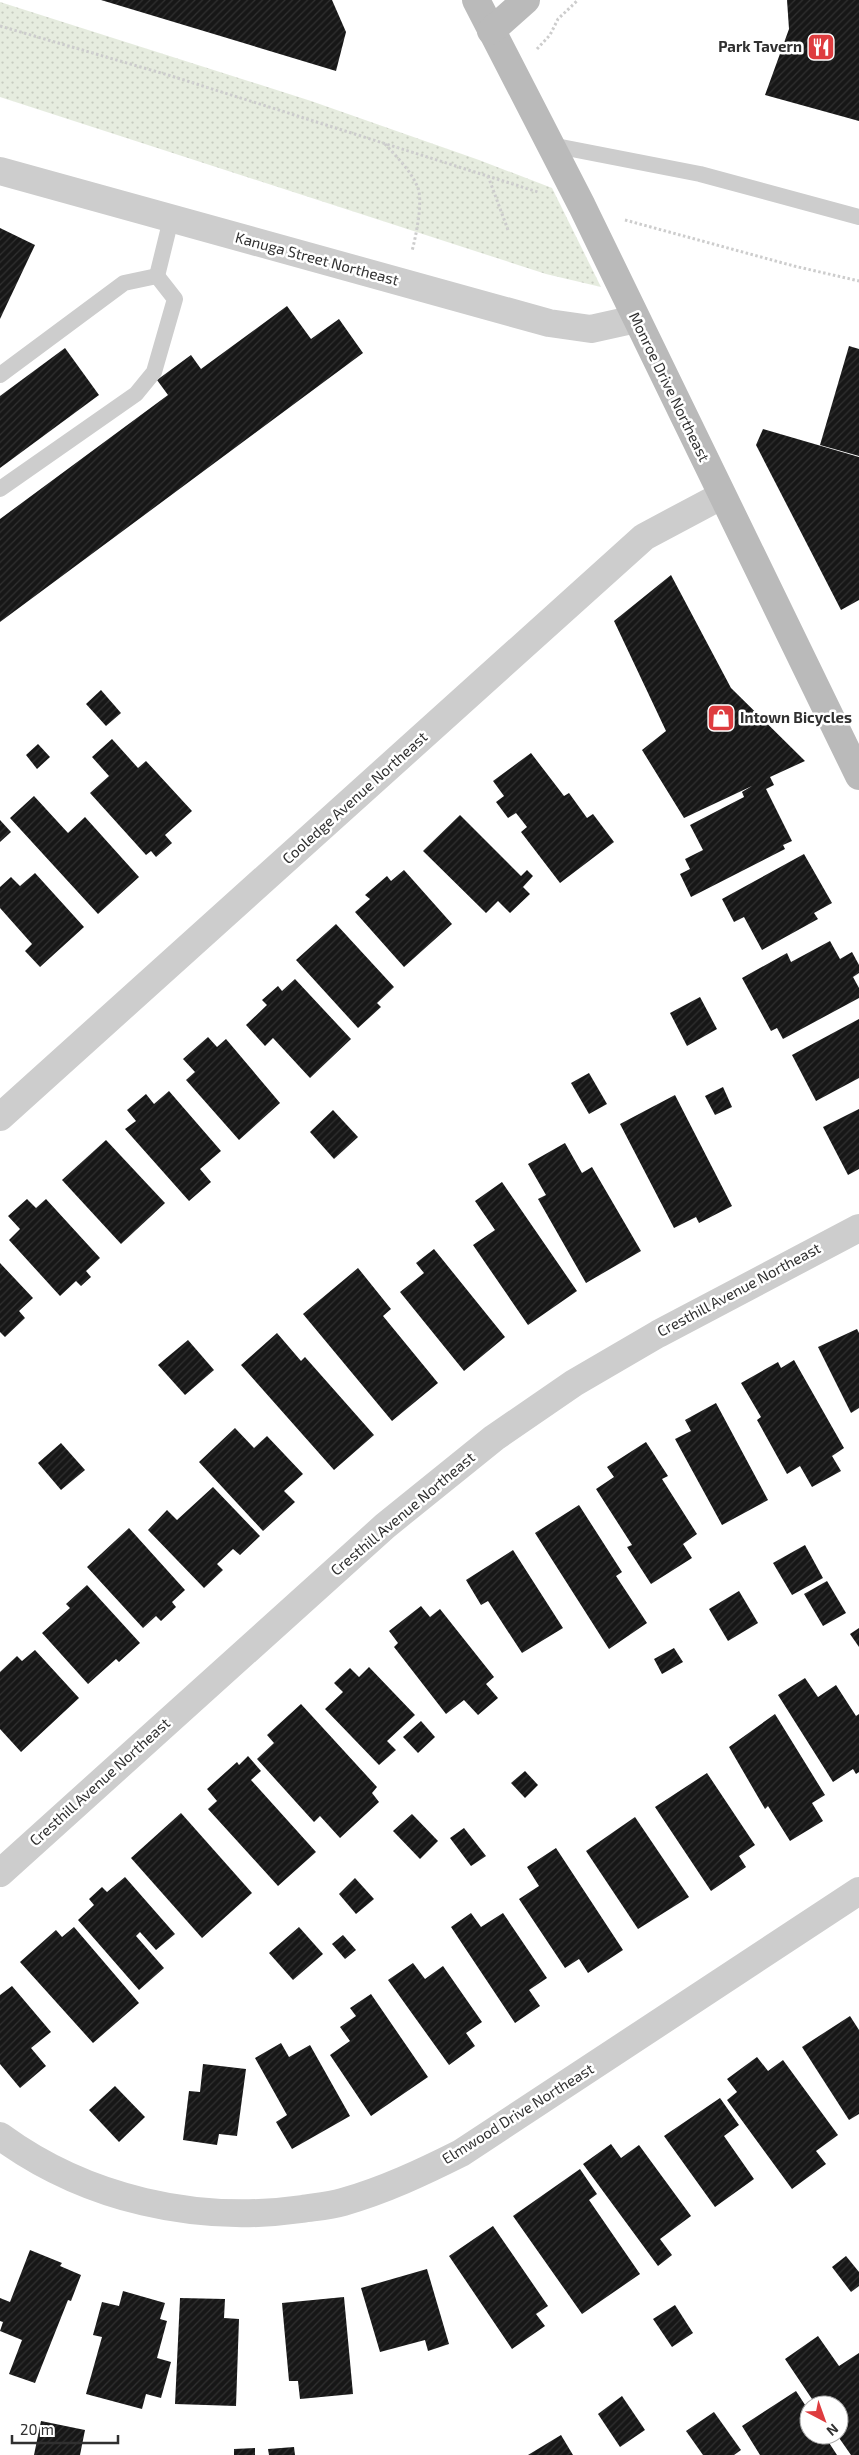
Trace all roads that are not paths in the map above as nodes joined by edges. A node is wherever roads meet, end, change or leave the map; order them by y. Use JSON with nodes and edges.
{"nodes":[{"id":1,"x":476,"y":0,"type":"edge"},
{"id":2,"x":526,"y":0,"type":"edge"},
{"id":3,"x":491,"y":30,"type":"junction"},
{"id":4,"x":551,"y":145,"type":"junction"},
{"id":5,"x":0,"y":171,"type":"edge"},
{"id":6,"x":859,"y":217,"type":"edge"},
{"id":7,"x":171,"y":219,"type":"junction"},
{"id":8,"x":157,"y":276,"type":"junction"},
{"id":9,"x":636,"y":319,"type":"junction"},
{"id":10,"x":0,"y":375,"type":"edge"},
{"id":11,"x":0,"y":489,"type":"edge"},
{"id":12,"x":721,"y":496,"type":"junction"},
{"id":13,"x":859,"y":776,"type":"edge"},
{"id":14,"x":0,"y":1117,"type":"edge"},
{"id":15,"x":859,"y":1228,"type":"edge"},
{"id":16,"x":0,"y":1873,"type":"edge"},
{"id":17,"x":859,"y":1891,"type":"edge"},
{"id":18,"x":0,"y":2136,"type":"edge"}],
"edges":[{"from":1,"to":3,"type":"main road","name":"Monroe Drive Northeast"},
{"from":2,"to":3,"type":"main road"},
{"from":3,"to":4,"type":"main road","name":"Monroe Drive Northeast"},
{"from":4,"to":6,"type":"lane"},
{"from":4,"to":9,"type":"main road","name":"Monroe Drive Northeast"},
{"from":5,"to":7,"type":"street","name":"Kanuga Street Northeast"},
{"from":7,"to":8,"type":"lane"},
{"from":7,"to":9,"type":"street","name":"Kanuga Street Northeast"},
{"from":8,"to":10,"type":"lane"},
{"from":8,"to":11,"type":"lane"},
{"from":9,"to":12,"type":"main road","name":"Monroe Drive Northeast"},
{"from":12,"to":13,"type":"main road","name":"Monroe Drive Northeast"},
{"from":12,"to":14,"type":"street","name":"Cooledge Avenue Northeast"},
{"from":15,"to":16,"type":"street","name":"Cresthill Avenue Northeast"},
{"from":17,"to":18,"type":"street","name":"Elmwood Drive Northeast"}]}
